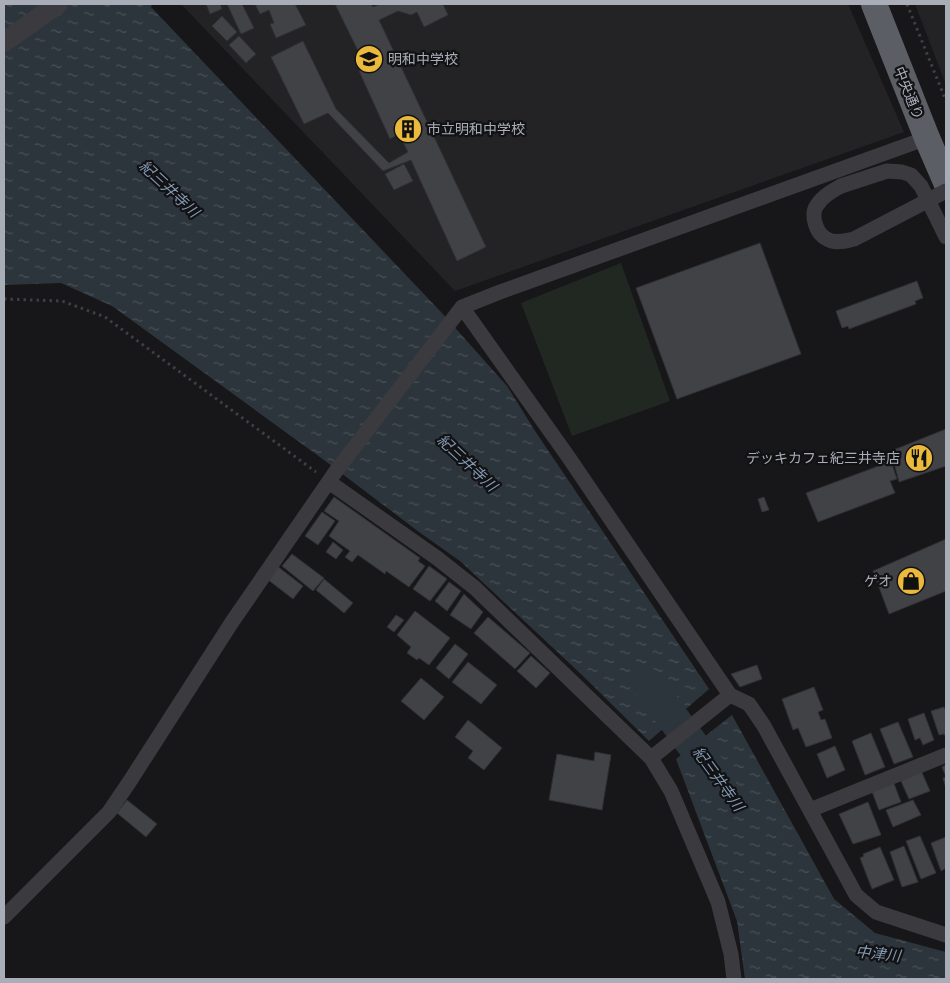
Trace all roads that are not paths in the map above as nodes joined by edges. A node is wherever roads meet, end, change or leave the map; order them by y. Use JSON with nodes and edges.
{"nodes":[{"id":1,"x":58,"y":4,"type":"edge"},
{"id":2,"x":874,"y":4,"type":"edge"},
{"id":3,"x":4,"y":42,"type":"edge"},
{"id":4,"x":927,"y":138,"type":"junction"},
{"id":5,"x":946,"y":182,"type":"edge"},
{"id":6,"x":946,"y":191,"type":"edge"},
{"id":7,"x":946,"y":237,"type":"edge"},
{"id":8,"x":459,"y":313,"type":"junction"},
{"id":9,"x":333,"y":476,"type":"junction"},
{"id":10,"x":726,"y":698,"type":"junction"},
{"id":11,"x":656,"y":755,"type":"junction"},
{"id":12,"x":946,"y":755,"type":"edge"},
{"id":13,"x":810,"y":810,"type":"junction"},
{"id":14,"x":4,"y":917,"type":"edge"},
{"id":15,"x":946,"y":934,"type":"edge"},
{"id":16,"x":734,"y":979,"type":"edge"}],
"edges":[{"from":1,"to":3,"type":"street"},
{"from":2,"to":4,"type":"highway","name":"中央通り"},
{"from":4,"to":5,"type":"highway","name":"中央通り"},
{"from":4,"to":8,"type":"street"},
{"from":6,"to":7,"type":"street","bridge":true},
{"from":8,"to":9,"type":"street"},
{"from":8,"to":10,"type":"street"},
{"from":9,"to":11,"type":"street"},
{"from":9,"to":14,"type":"street"},
{"from":10,"to":11,"type":"street"},
{"from":10,"to":13,"type":"street"},
{"from":11,"to":16,"type":"street"},
{"from":12,"to":13,"type":"street"},
{"from":13,"to":15,"type":"street"}]}
